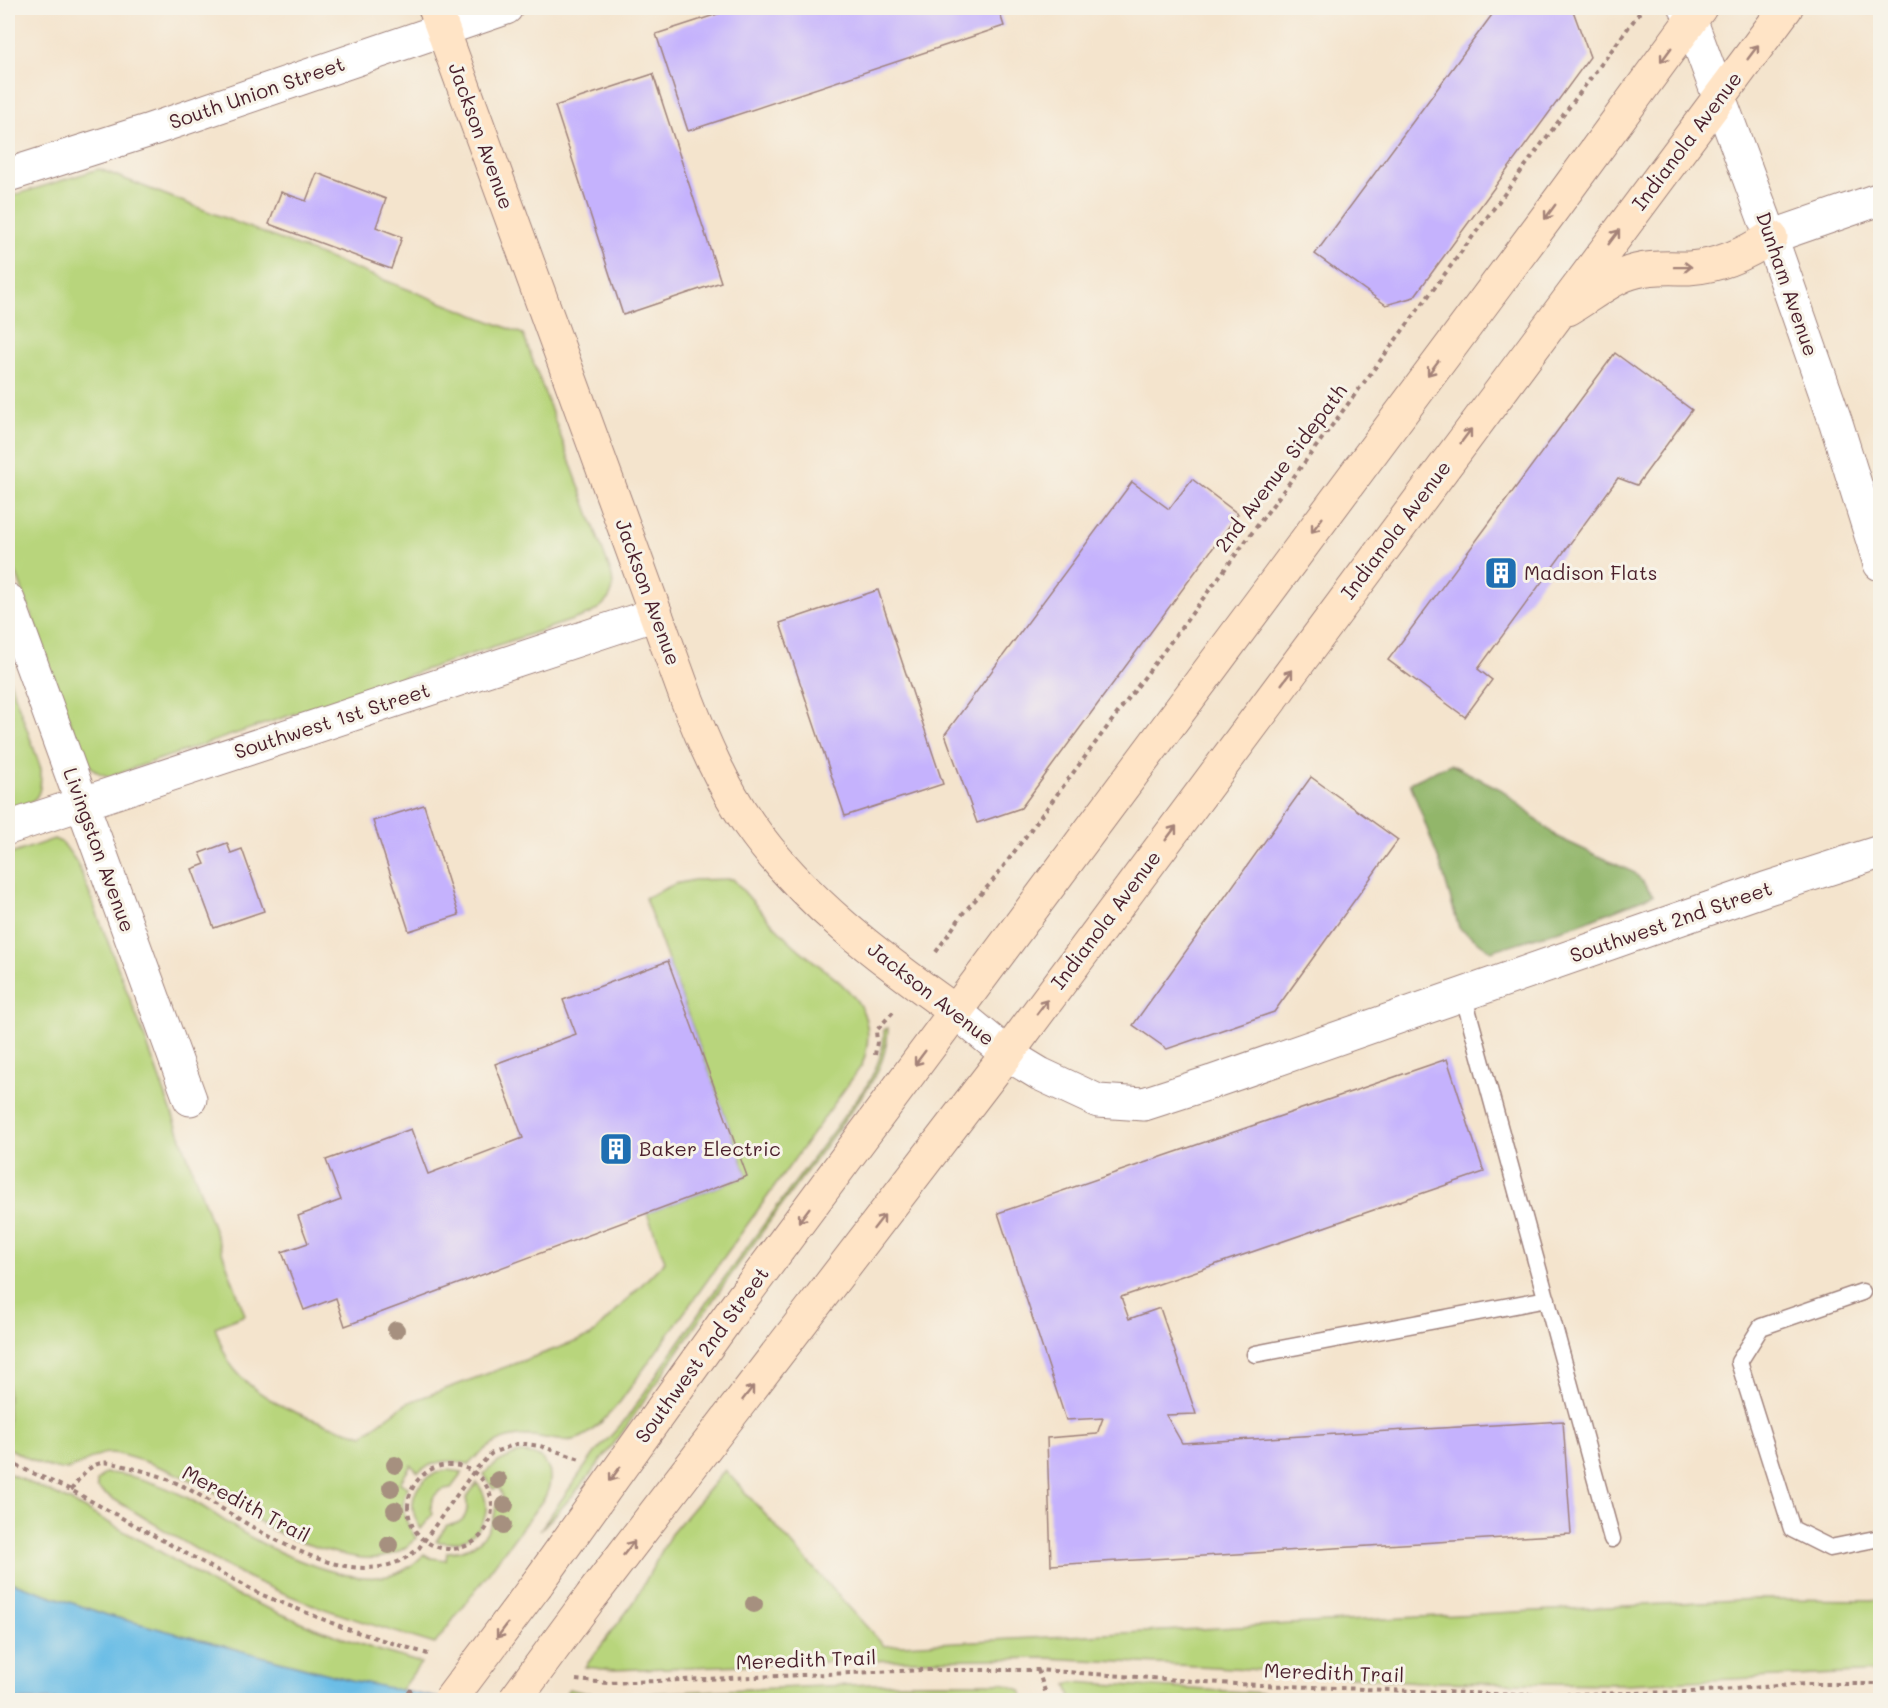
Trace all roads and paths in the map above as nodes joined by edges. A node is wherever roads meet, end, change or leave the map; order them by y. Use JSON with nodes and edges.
{"nodes":[{"id":1,"x":506,"y":8,"type":"edge"},
{"id":2,"x":1643,"y":8,"type":"edge"},
{"id":3,"x":1786,"y":8,"type":"edge"},
{"id":4,"x":1692,"y":12,"type":"edge"},
{"id":5,"x":439,"y":18,"type":"edge"},
{"id":6,"x":1719,"y":97,"type":"junction"},
{"id":7,"x":8,"y":176,"type":"edge"},
{"id":8,"x":1881,"y":198,"type":"edge"},
{"id":9,"x":1771,"y":237,"type":"junction"},
{"id":10,"x":1554,"y":318,"type":"junction"},
{"id":11,"x":1881,"y":564,"type":"edge"},
{"id":12,"x":8,"y":600,"type":"edge"},
{"id":13,"x":656,"y":614,"type":"junction"},
{"id":14,"x":82,"y":803,"type":"junction"},
{"id":15,"x":8,"y":828,"type":"edge"},
{"id":16,"x":1881,"y":852,"type":"edge"},
{"id":17,"x":942,"y":945,"type":"dead end"},
{"id":18,"x":1463,"y":994,"type":"junction"},
{"id":19,"x":955,"y":1011,"type":"junction"},
{"id":20,"x":1007,"y":1054,"type":"junction"},
{"id":21,"x":190,"y":1099,"type":"dead end"},
{"id":22,"x":1862,"y":1292,"type":"dead end"},
{"id":23,"x":1547,"y":1299,"type":"junction"},
{"id":24,"x":1255,"y":1354,"type":"dead end"},
{"id":25,"x":579,"y":1459,"type":"dead end"},
{"id":26,"x":8,"y":1462,"type":"edge"},
{"id":27,"x":474,"y":1471,"type":"junction"},
{"id":28,"x":71,"y":1490,"type":"junction"},
{"id":29,"x":1881,"y":1538,"type":"edge"},
{"id":30,"x":1612,"y":1539,"type":"dead end"},
{"id":31,"x":424,"y":1540,"type":"junction"},
{"id":32,"x":428,"y":1654,"type":"dead end"},
{"id":33,"x":1038,"y":1670,"type":"junction"},
{"id":34,"x":576,"y":1680,"type":"dead end"},
{"id":35,"x":1881,"y":1684,"type":"edge"},
{"id":36,"x":450,"y":1701,"type":"edge"},
{"id":37,"x":515,"y":1701,"type":"edge"},
{"id":38,"x":1048,"y":1701,"type":"edge"}],
"edges":[{"from":1,"to":5,"type":"street","name":"South Union Street"},
{"from":2,"to":17,"type":"path","name":"2nd Avenue Sidepath"},
{"from":6,"to":3,"type":"main road","name":"Indianola Avenue","one_way":true},
{"from":4,"to":6,"type":"street","name":"Dunham Avenue"},
{"from":4,"to":19,"type":"main road","one_way":true},
{"from":5,"to":7,"type":"street","name":"South Union Street"},
{"from":5,"to":13,"type":"main road","name":"Jackson Avenue"},
{"from":6,"to":9,"type":"street","name":"Dunham Avenue"},
{"from":10,"to":6,"type":"main road","name":"Indianola Avenue","one_way":true},
{"from":8,"to":9,"type":"street"},
{"from":10,"to":9,"type":"main road","one_way":true},
{"from":9,"to":11,"type":"street","name":"Dunham Avenue"},
{"from":20,"to":10,"type":"main road","name":"Indianola Avenue","one_way":true},
{"from":12,"to":14,"type":"street","name":"Livingston Avenue"},
{"from":13,"to":14,"type":"street","name":"Southwest 1st Street"},
{"from":13,"to":19,"type":"main road","name":"Jackson Avenue"},
{"from":14,"to":15,"type":"street","name":"Southwest 1st Street"},
{"from":14,"to":21,"type":"street","name":"Livingston Avenue"},
{"from":16,"to":18,"type":"street","name":"Southwest 2nd Street"},
{"from":18,"to":20,"type":"street","name":"Southwest 2nd Street"},
{"from":18,"to":23,"type":"lane"},
{"from":19,"to":20,"type":"street","name":"Jackson Avenue"},
{"from":19,"to":36,"type":"main road","name":"Southwest 2nd Street","one_way":true,"bridge":true},
{"from":37,"to":20,"type":"main road","one_way":true,"bridge":true},
{"from":22,"to":29,"type":"lane"},
{"from":23,"to":24,"type":"lane"},
{"from":23,"to":30,"type":"lane"},
{"from":25,"to":27,"type":"path","name":"Meredith Trail"},
{"from":26,"to":28,"type":"path"},
{"from":27,"to":31,"type":"path","name":"Meredith Trail"},
{"from":27,"to":31,"type":"path"},
{"from":27,"to":31,"type":"path"},
{"from":28,"to":31,"type":"path","name":"Meredith Trail"},
{"from":28,"to":32,"type":"path"},
{"from":33,"to":34,"type":"path","name":"Meredith Trail"},
{"from":33,"to":35,"type":"path","name":"Meredith Trail"},
{"from":33,"to":38,"type":"path"}]}
